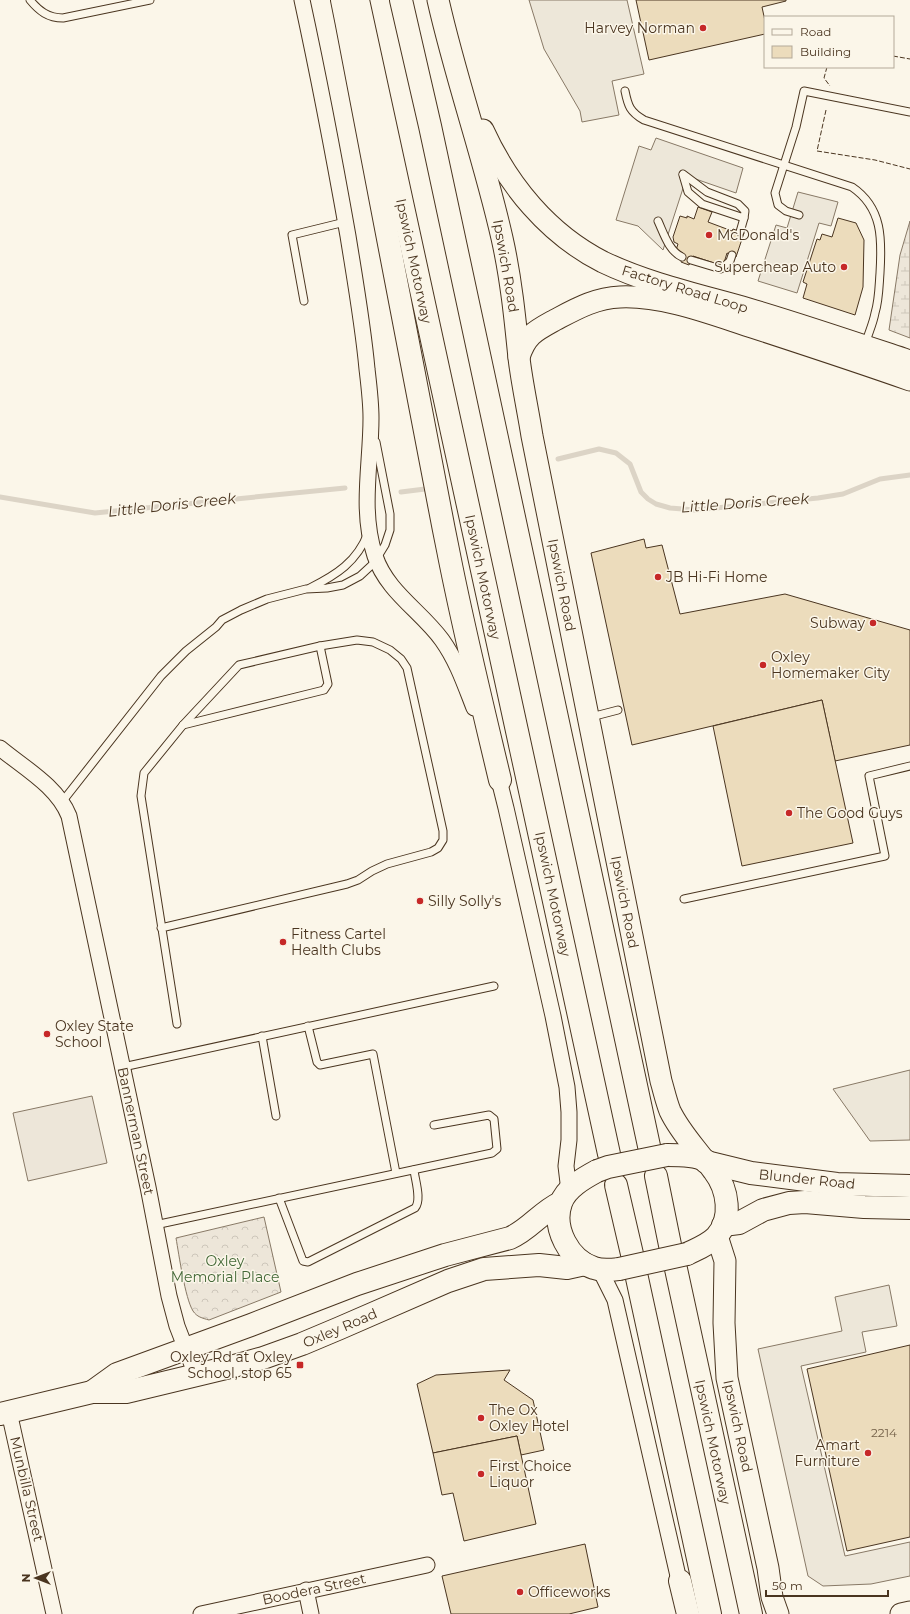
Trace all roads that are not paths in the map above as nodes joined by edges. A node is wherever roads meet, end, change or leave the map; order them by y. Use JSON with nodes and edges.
{"nodes":[{"id":1,"x":30,"y":0,"type":"edge"},
{"id":2,"x":150,"y":0,"type":"edge"},
{"id":3,"x":302,"y":0,"type":"edge"},
{"id":4,"x":342,"y":0,"type":"edge"},
{"id":5,"x":358,"y":0,"type":"edge"},
{"id":6,"x":401,"y":0,"type":"edge"},
{"id":7,"x":438,"y":0,"type":"edge"},
{"id":8,"x":442,"y":0,"type":"edge"},
{"id":9,"x":625,"y":91,"type":"dead end"},
{"id":10,"x":910,"y":112,"type":"edge"},
{"id":11,"x":784,"y":166,"type":"junction"},
{"id":12,"x":799,"y":215,"type":"dead end"},
{"id":13,"x":744,"y":218,"type":"junction"},
{"id":14,"x":658,"y":221,"type":"dead end"},
{"id":15,"x":345,"y":222,"type":"junction"},
{"id":16,"x":740,"y":232,"type":"dead end"},
{"id":17,"x":732,"y":255,"type":"dead end"},
{"id":18,"x":682,"y":257,"type":"dead end"},
{"id":19,"x":691,"y":260,"type":"dead end"},
{"id":20,"x":304,"y":301,"type":"dead end"},
{"id":21,"x":861,"y":354,"type":"junction"},
{"id":22,"x":519,"y":358,"type":"junction"},
{"id":23,"x":910,"y":361,"type":"edge"},
{"id":24,"x":910,"y":380,"type":"edge"},
{"id":25,"x":372,"y":418,"type":"junction"},
{"id":26,"x":368,"y":531,"type":"junction"},
{"id":27,"x":377,"y":560,"type":"junction"},
{"id":28,"x":306,"y":589,"type":"junction"},
{"id":29,"x":320,"y":646,"type":"junction"},
{"id":30,"x":618,"y":710,"type":"dead end"},
{"id":31,"x":589,"y":718,"type":"junction"},
{"id":32,"x":183,"y":725,"type":"junction"},
{"id":33,"x":0,"y":748,"type":"edge"},
{"id":34,"x":910,"y":766,"type":"edge"},
{"id":35,"x":500,"y":780,"type":"junction"},
{"id":36,"x":62,"y":802,"type":"junction"},
{"id":37,"x":684,"y":899,"type":"dead end"},
{"id":38,"x":161,"y":928,"type":"junction"},
{"id":39,"x":494,"y":986,"type":"dead end"},
{"id":40,"x":177,"y":1024,"type":"dead end"},
{"id":41,"x":308,"y":1026,"type":"junction"},
{"id":42,"x":262,"y":1036,"type":"junction"},
{"id":43,"x":123,"y":1067,"type":"junction"},
{"id":44,"x":276,"y":1116,"type":"dead end"},
{"id":45,"x":434,"y":1126,"type":"dead end"},
{"id":46,"x":658,"y":1150,"type":"junction"},
{"id":47,"x":706,"y":1161,"type":"junction"},
{"id":48,"x":603,"y":1163,"type":"junction"},
{"id":49,"x":414,"y":1170,"type":"junction"},
{"id":50,"x":396,"y":1174,"type":"junction"},
{"id":51,"x":656,"y":1176,"type":"dead end"},
{"id":52,"x":616,"y":1185,"type":"dead end"},
{"id":53,"x":910,"y":1186,"type":"edge"},
{"id":54,"x":565,"y":1197,"type":"junction"},
{"id":55,"x":279,"y":1198,"type":"junction"},
{"id":56,"x":910,"y":1208,"type":"edge"},
{"id":57,"x":155,"y":1225,"type":"junction"},
{"id":58,"x":720,"y":1231,"type":"junction"},
{"id":59,"x":678,"y":1256,"type":"junction"},
{"id":60,"x":615,"y":1267,"type":"junction"},
{"id":61,"x":186,"y":1349,"type":"junction"},
{"id":62,"x":196,"y":1375,"type":"junction"},
{"id":63,"x":92,"y":1392,"type":"junction"},
{"id":64,"x":5,"y":1413,"type":"edge"},
{"id":65,"x":427,"y":1564,"type":"dead end"},
{"id":66,"x":768,"y":1568,"type":"junction"},
{"id":67,"x":680,"y":1581,"type":"junction"},
{"id":68,"x":306,"y":1590,"type":"junction"},
{"id":69,"x":910,"y":1612,"type":"edge"},
{"id":70,"x":54,"y":1614,"type":"edge"},
{"id":71,"x":201,"y":1614,"type":"edge"},
{"id":72,"x":311,"y":1614,"type":"edge"},
{"id":73,"x":684,"y":1614,"type":"edge"},
{"id":74,"x":688,"y":1614,"type":"edge"},
{"id":75,"x":710,"y":1614,"type":"edge"},
{"id":76,"x":751,"y":1614,"type":"edge"},
{"id":77,"x":778,"y":1614,"type":"edge"},
{"id":78,"x":793,"y":1614,"type":"edge"},
{"id":79,"x":901,"y":1614,"type":"edge"}],
"edges":[{"from":1,"to":2,"type":"lane"},
{"from":3,"to":15,"type":"street"},
{"from":4,"to":35,"type":"main road"},
{"from":5,"to":48,"type":"main road","name":"Ipswich Motorway"},
{"from":6,"to":46,"type":"main road"},
{"from":7,"to":22,"type":"main road","name":"Ipswich Road"},
{"from":8,"to":21,"type":"main road","name":"Factory Road Loop"},
{"from":9,"to":11,"type":"lane"},
{"from":10,"to":11,"type":"lane"},
{"from":11,"to":12,"type":"lane"},
{"from":11,"to":21,"type":"lane"},
{"from":13,"to":13,"type":"lane"},
{"from":13,"to":16,"type":"lane"},
{"from":14,"to":18,"type":"lane"},
{"from":15,"to":20,"type":"lane"},
{"from":15,"to":25,"type":"street"},
{"from":17,"to":19,"type":"lane"},
{"from":21,"to":22,"type":"main road","name":"Factory Road Loop"},
{"from":21,"to":23,"type":"main road","name":"Factory Road Loop"},
{"from":21,"to":24,"type":"main road","name":"Factory Road Loop"},
{"from":22,"to":31,"type":"main road","name":"Ipswich Road"},
{"from":25,"to":26,"type":"street"},
{"from":25,"to":27,"type":"lane"},
{"from":26,"to":27,"type":"street"},
{"from":26,"to":28,"type":"lane"},
{"from":27,"to":28,"type":"lane"},
{"from":27,"to":35,"type":"street"},
{"from":28,"to":36,"type":"lane"},
{"from":29,"to":32,"type":"lane"},
{"from":29,"to":32,"type":"lane"},
{"from":29,"to":38,"type":"lane"},
{"from":30,"to":31,"type":"lane"},
{"from":31,"to":47,"type":"main road","name":"Ipswich Road"},
{"from":32,"to":38,"type":"lane"},
{"from":33,"to":36,"type":"street","name":"Bannerman Street"},
{"from":34,"to":37,"type":"lane"},
{"from":35,"to":54,"type":"street"},
{"from":36,"to":43,"type":"street","name":"Bannerman Street"},
{"from":38,"to":40,"type":"lane"},
{"from":39,"to":41,"type":"lane"},
{"from":41,"to":42,"type":"lane"},
{"from":41,"to":50,"type":"lane"},
{"from":42,"to":43,"type":"lane"},
{"from":42,"to":44,"type":"lane"},
{"from":43,"to":57,"type":"street","name":"Bannerman Street"},
{"from":45,"to":49,"type":"lane"},
{"from":46,"to":47,"type":"main road","name":"Blunder Road"},
{"from":46,"to":48,"type":"main road","name":"Blunder Road","bridge":true},
{"from":47,"to":53,"type":"main road","name":"Blunder Road"},
{"from":47,"to":58,"type":"main road"},
{"from":48,"to":54,"type":"main road","name":"Oxley Road"},
{"from":49,"to":50,"type":"lane"},
{"from":49,"to":55,"type":"lane"},
{"from":50,"to":55,"type":"lane"},
{"from":51,"to":59,"type":"main road","name":"Ipswich Motorway"},
{"from":52,"to":60,"type":"main road"},
{"from":54,"to":60,"type":"main road"},
{"from":54,"to":61,"type":"main road","name":"Oxley Road"},
{"from":55,"to":57,"type":"lane"},
{"from":56,"to":58,"type":"main road","name":"Blunder Road"},
{"from":57,"to":61,"type":"street","name":"Bannerman Street"},
{"from":58,"to":59,"type":"main road","name":"Oxley Road"},
{"from":58,"to":66,"type":"main road","name":"Ipswich Road"},
{"from":59,"to":60,"type":"main road","name":"Oxley Road","bridge":true},
{"from":59,"to":76,"type":"main road","name":"Ipswich Motorway"},
{"from":60,"to":62,"type":"main road","name":"Oxley Road"},
{"from":60,"to":67,"type":"street"},
{"from":60,"to":75,"type":"main road"},
{"from":61,"to":62,"type":"street","name":"Bannerman Street"},
{"from":61,"to":63,"type":"main road","name":"Oxley Road"},
{"from":62,"to":63,"type":"main road","name":"Oxley Road"},
{"from":63,"to":64,"type":"main road","name":"Oxley Road"},
{"from":64,"to":70,"type":"street","name":"Munbilla Street"},
{"from":65,"to":68,"type":"street","name":"Boodera Street"},
{"from":66,"to":77,"type":"main road","name":"Ipswich Road"},
{"from":66,"to":78,"type":"main road"},
{"from":67,"to":73,"type":"street"},
{"from":67,"to":74,"type":"main road"},
{"from":68,"to":71,"type":"street","name":"Boodera Street"},
{"from":68,"to":72,"type":"street"},
{"from":69,"to":79,"type":"main road"}]}
